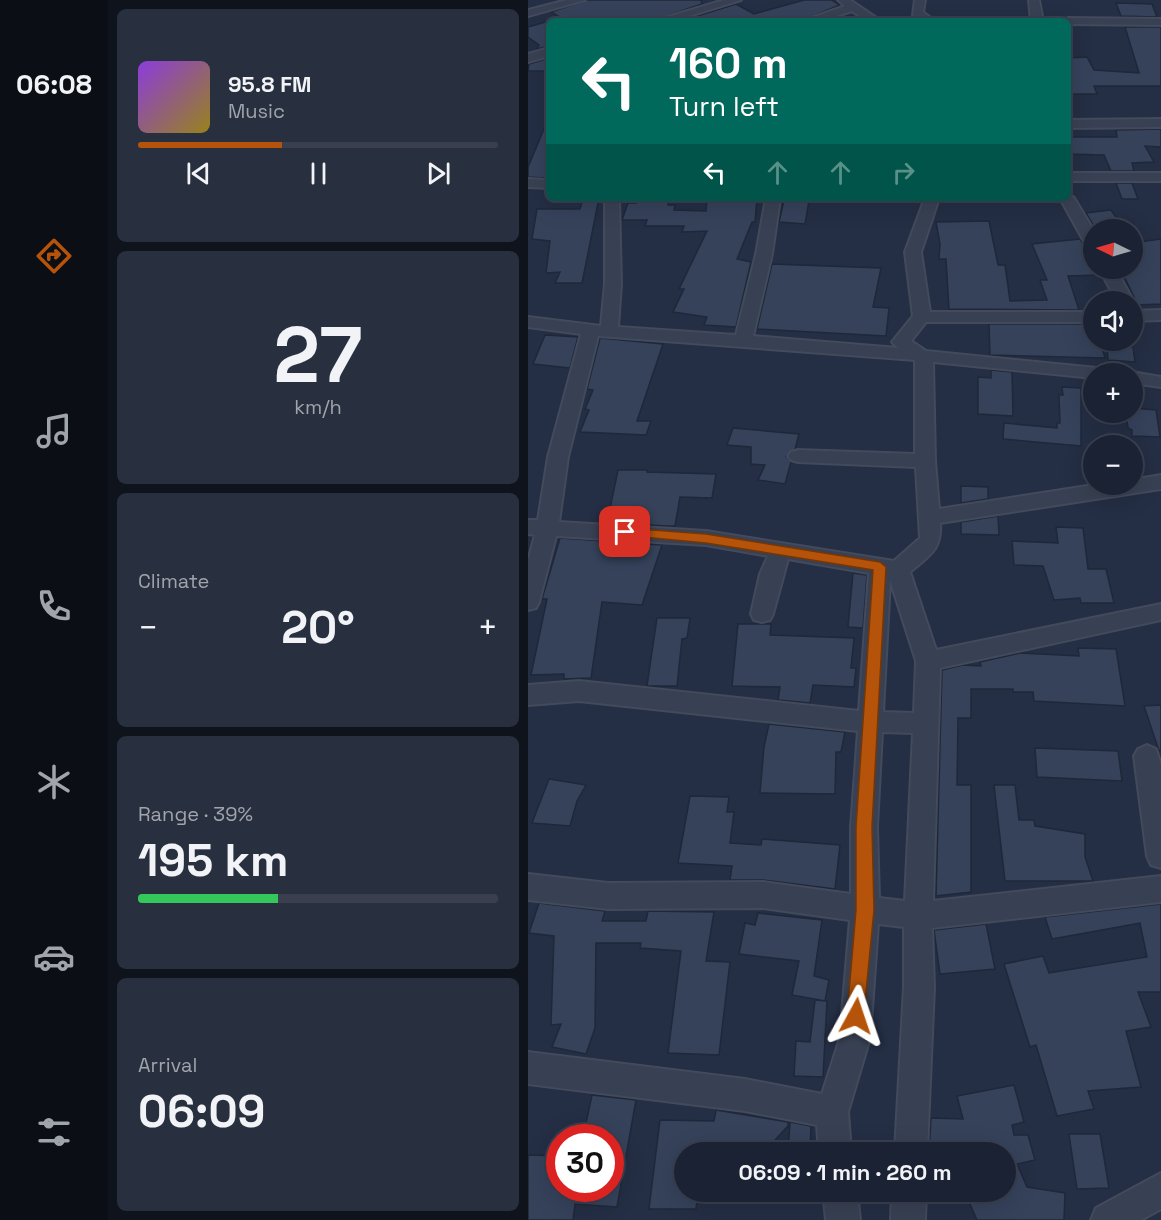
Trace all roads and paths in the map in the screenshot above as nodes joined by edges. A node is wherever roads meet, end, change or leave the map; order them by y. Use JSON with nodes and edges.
{"nodes":[{"id":1,"x":580,"y":0,"type":"edge"},
{"id":2,"x":736,"y":0,"type":"edge"},
{"id":3,"x":843,"y":0,"type":"edge"},
{"id":4,"x":920,"y":0,"type":"edge"},
{"id":5,"x":1034,"y":0,"type":"edge"},
{"id":6,"x":854,"y":7,"type":"junction"},
{"id":7,"x":528,"y":13,"type":"edge"},
{"id":8,"x":671,"y":18,"type":"edge"},
{"id":9,"x":819,"y":18,"type":"edge"},
{"id":10,"x":870,"y":18,"type":"edge"},
{"id":11,"x":924,"y":18,"type":"edge"},
{"id":12,"x":1037,"y":18,"type":"edge"},
{"id":13,"x":1071,"y":21,"type":"edge"},
{"id":14,"x":1161,"y":22,"type":"edge"},
{"id":15,"x":546,"y":53,"type":"edge"},
{"id":16,"x":528,"y":58,"type":"edge"},
{"id":17,"x":1161,"y":123,"type":"edge"},
{"id":18,"x":1071,"y":124,"type":"edge"},
{"id":19,"x":1071,"y":177,"type":"edge"},
{"id":20,"x":1161,"y":177,"type":"edge"},
{"id":21,"x":528,"y":183,"type":"edge"},
{"id":22,"x":546,"y":184,"type":"edge"},
{"id":23,"x":612,"y":201,"type":"edge"},
{"id":24,"x":773,"y":201,"type":"edge"},
{"id":25,"x":931,"y":201,"type":"edge"},
{"id":26,"x":1069,"y":201,"type":"edge"},
{"id":27,"x":1083,"y":226,"type":"edge"},
{"id":28,"x":1143,"y":313,"type":"edge"},
{"id":29,"x":1161,"y":315,"type":"edge"},
{"id":30,"x":921,"y":317,"type":"junction"},
{"id":31,"x":1083,"y":317,"type":"edge"},
{"id":32,"x":528,"y":322,"type":"edge"},
{"id":33,"x":600,"y":331,"type":"junction"},
{"id":34,"x":744,"y":339,"type":"junction"},
{"id":35,"x":924,"y":357,"type":"junction"},
{"id":36,"x":1083,"y":372,"type":"edge"},
{"id":37,"x":1143,"y":381,"type":"edge"},
{"id":38,"x":1159,"y":387,"type":"edge"},
{"id":39,"x":798,"y":456,"type":"dead end"},
{"id":40,"x":925,"y":461,"type":"junction"},
{"id":41,"x":1161,"y":482,"type":"edge"},
{"id":42,"x":931,"y":517,"type":"junction"},
{"id":43,"x":538,"y":528,"type":"edge"},
{"id":44,"x":780,"y":552,"type":"junction"},
{"id":45,"x":889,"y":568,"type":"junction"},
{"id":46,"x":528,"y":602,"type":"edge"},
{"id":47,"x":1161,"y":612,"type":"edge"},
{"id":48,"x":762,"y":614,"type":"dead end"},
{"id":49,"x":928,"y":661,"type":"junction"},
{"id":50,"x":528,"y":695,"type":"edge"},
{"id":51,"x":873,"y":722,"type":"junction"},
{"id":52,"x":926,"y":723,"type":"junction"},
{"id":53,"x":1147,"y":756,"type":"dead end"},
{"id":54,"x":1161,"y":856,"type":"edge"},
{"id":55,"x":528,"y":887,"type":"edge"},
{"id":56,"x":1161,"y":889,"type":"edge"},
{"id":57,"x":865,"y":910,"type":"junction"},
{"id":58,"x":918,"y":916,"type":"junction"},
{"id":59,"x":528,"y":1068,"type":"edge"},
{"id":60,"x":832,"y":1112,"type":"junction"},
{"id":61,"x":834,"y":1142,"type":"edge"},
{"id":62,"x":911,"y":1142,"type":"edge"},
{"id":63,"x":1161,"y":1190,"type":"edge"},
{"id":64,"x":841,"y":1202,"type":"edge"},
{"id":65,"x":909,"y":1202,"type":"edge"},
{"id":66,"x":843,"y":1220,"type":"edge"},
{"id":67,"x":908,"y":1220,"type":"edge"},
{"id":68,"x":1108,"y":1220,"type":"edge"}],
"edges":[{"from":1,"to":7,"type":"street"},
{"from":2,"to":8,"type":"street"},
{"from":3,"to":6,"type":"street"},
{"from":4,"to":11,"type":"street"},
{"from":5,"to":12,"type":"street"},
{"from":6,"to":9,"type":"street"},
{"from":6,"to":10,"type":"street"},
{"from":13,"to":14,"type":"street"},
{"from":15,"to":16,"type":"street"},
{"from":17,"to":18,"type":"street"},
{"from":19,"to":20,"type":"street"},
{"from":21,"to":22,"type":"street"},
{"from":23,"to":33,"type":"street"},
{"from":24,"to":34,"type":"street"},
{"from":25,"to":30,"type":"street"},
{"from":26,"to":27,"type":"street"},
{"from":28,"to":29,"type":"street"},
{"from":30,"to":31,"type":"street"},
{"from":30,"to":35,"type":"street"},
{"from":32,"to":33,"type":"street"},
{"from":33,"to":34,"type":"street"},
{"from":33,"to":43,"type":"street"},
{"from":34,"to":35,"type":"street"},
{"from":35,"to":36,"type":"street"},
{"from":35,"to":40,"type":"street"},
{"from":37,"to":38,"type":"street"},
{"from":39,"to":40,"type":"street"},
{"from":40,"to":42,"type":"street"},
{"from":41,"to":42,"type":"street"},
{"from":42,"to":45,"type":"street"},
{"from":43,"to":44,"type":"street"},
{"from":43,"to":46,"type":"street"},
{"from":44,"to":45,"type":"street"},
{"from":44,"to":48,"type":"street"},
{"from":45,"to":49,"type":"street"},
{"from":45,"to":51,"type":"street"},
{"from":47,"to":49,"type":"street"},
{"from":49,"to":52,"type":"street"},
{"from":50,"to":51,"type":"street"},
{"from":51,"to":52,"type":"street"},
{"from":51,"to":57,"type":"street"},
{"from":52,"to":58,"type":"street"},
{"from":53,"to":54,"type":"street"},
{"from":55,"to":57,"type":"street"},
{"from":56,"to":58,"type":"street"},
{"from":57,"to":58,"type":"street"},
{"from":57,"to":60,"type":"street"},
{"from":58,"to":62,"type":"street"},
{"from":59,"to":60,"type":"street"},
{"from":60,"to":61,"type":"street"},
{"from":63,"to":68,"type":"street"},
{"from":64,"to":66,"type":"street"},
{"from":65,"to":67,"type":"street"}]}
